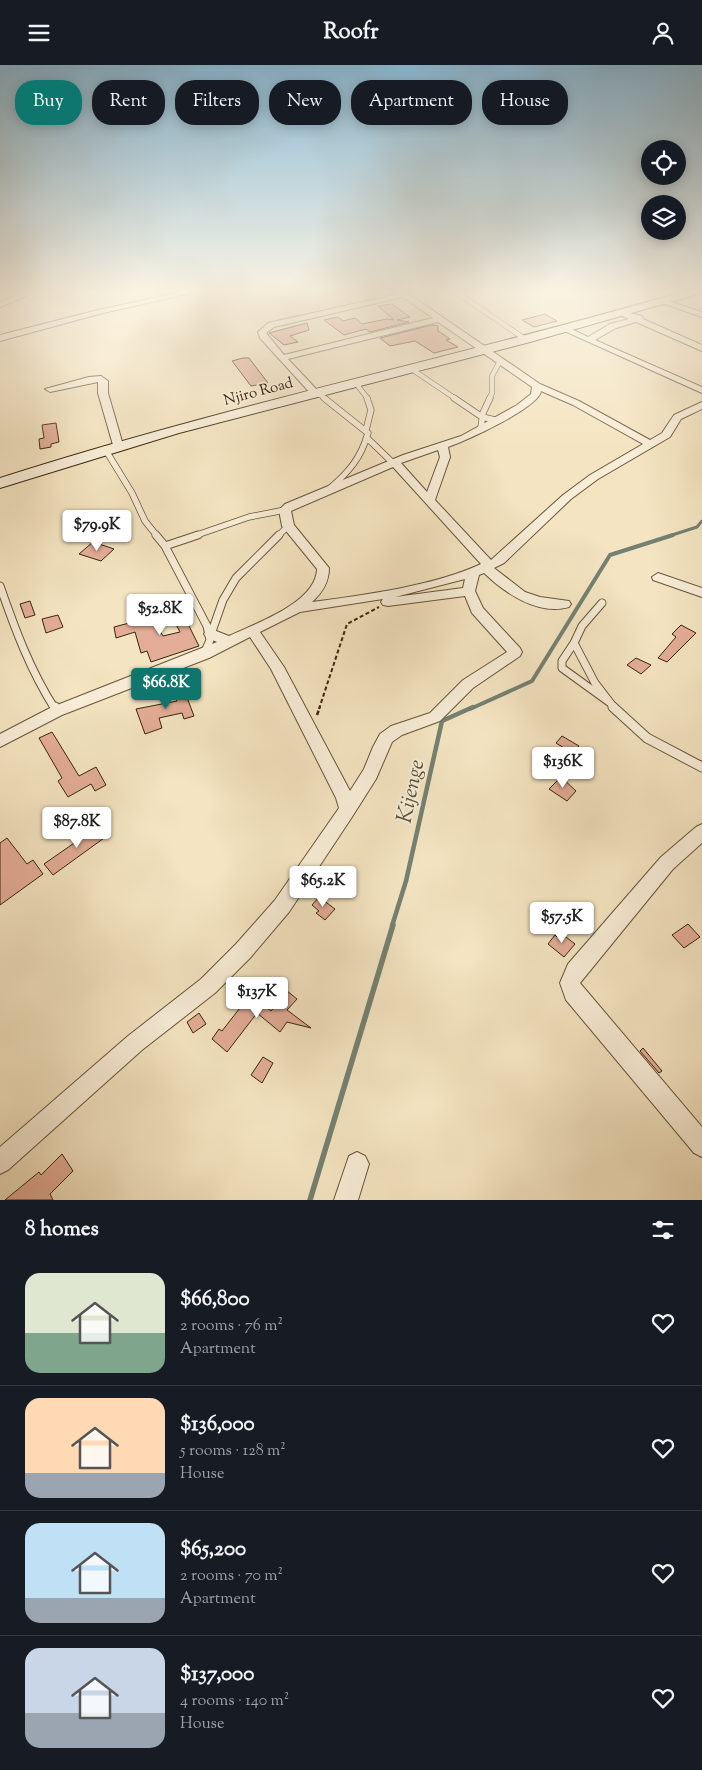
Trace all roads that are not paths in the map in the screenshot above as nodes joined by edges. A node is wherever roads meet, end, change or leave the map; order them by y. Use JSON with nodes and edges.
{"nodes":[{"id":1,"x":268,"y":343,"type":"edge"},
{"id":2,"x":343,"y":343,"type":"edge"},
{"id":3,"x":473,"y":343,"type":"edge"},
{"id":4,"x":508,"y":343,"type":"edge"},
{"id":5,"x":599,"y":343,"type":"edge"},
{"id":6,"x":482,"y":349,"type":"junction"},
{"id":7,"x":282,"y":358,"type":"junction"},
{"id":8,"x":500,"y":361,"type":"junction"},
{"id":9,"x":410,"y":368,"type":"junction"},
{"id":10,"x":355,"y":382,"type":"junction"},
{"id":11,"x":536,"y":386,"type":"junction"},
{"id":12,"x":50,"y":389,"type":"dead end"},
{"id":13,"x":702,"y":390,"type":"edge"},
{"id":14,"x":316,"y":393,"type":"junction"},
{"id":15,"x":702,"y":405,"type":"edge"},
{"id":16,"x":482,"y":422,"type":"junction"},
{"id":17,"x":366,"y":430,"type":"junction"},
{"id":18,"x":367,"y":438,"type":"junction"},
{"id":19,"x":650,"y":445,"type":"junction"},
{"id":20,"x":112,"y":447,"type":"junction"},
{"id":21,"x":442,"y":447,"type":"junction"},
{"id":22,"x":394,"y":463,"type":"junction"},
{"id":23,"x":0,"y":483,"type":"edge"},
{"id":24,"x":328,"y":489,"type":"junction"},
{"id":25,"x":430,"y":499,"type":"junction"},
{"id":26,"x":285,"y":510,"type":"junction"},
{"id":27,"x":288,"y":525,"type":"junction"},
{"id":28,"x":165,"y":546,"type":"junction"},
{"id":29,"x":483,"y":569,"type":"junction"},
{"id":30,"x":658,"y":577,"type":"dead end"},
{"id":31,"x":0,"y":587,"type":"edge"},
{"id":32,"x":468,"y":591,"type":"junction"},
{"id":33,"x":702,"y":593,"type":"edge"},
{"id":34,"x":362,"y":599,"type":"junction"},
{"id":35,"x":602,"y":603,"type":"dead end"},
{"id":36,"x":564,"y":604,"type":"dead end"},
{"id":37,"x":297,"y":608,"type":"junction"},
{"id":38,"x":252,"y":629,"type":"junction"},
{"id":39,"x":211,"y":634,"type":"junction"},
{"id":40,"x":230,"y":641,"type":"junction"},
{"id":41,"x":574,"y":643,"type":"junction"},
{"id":42,"x":204,"y":654,"type":"junction"},
{"id":43,"x":612,"y":703,"type":"junction"},
{"id":44,"x":57,"y":711,"type":"junction"},
{"id":45,"x":0,"y":741,"type":"edge"},
{"id":46,"x":702,"y":767,"type":"edge"},
{"id":47,"x":347,"y":808,"type":"junction"},
{"id":48,"x":702,"y":832,"type":"edge"},
{"id":49,"x":702,"y":1145,"type":"edge"},
{"id":50,"x":0,"y":1162,"type":"edge"},
{"id":51,"x":357,"y":1164,"type":"dead end"},
{"id":52,"x":346,"y":1200,"type":"edge"}],
"edges":[{"from":1,"to":7,"type":"street"},
{"from":2,"to":7,"type":"street"},
{"from":3,"to":6,"type":"street"},
{"from":4,"to":6,"type":"street","name":"Njiro Road"},
{"from":5,"to":13,"type":"street"},
{"from":6,"to":8,"type":"street"},
{"from":6,"to":9,"type":"street","name":"Njiro Road"},
{"from":7,"to":14,"type":"street"},
{"from":8,"to":11,"type":"street"},
{"from":8,"to":16,"type":"lane"},
{"from":9,"to":10,"type":"street","name":"Njiro Road"},
{"from":9,"to":16,"type":"lane"},
{"from":10,"to":14,"type":"street","name":"Njiro Road"},
{"from":10,"to":17,"type":"lane"},
{"from":11,"to":16,"type":"street"},
{"from":11,"to":19,"type":"street"},
{"from":12,"to":20,"type":"street"},
{"from":14,"to":17,"type":"lane"},
{"from":14,"to":20,"type":"street","name":"Njiro Road"},
{"from":15,"to":19,"type":"street"},
{"from":16,"to":21,"type":"street"},
{"from":17,"to":18,"type":"lane"},
{"from":18,"to":22,"type":"lane"},
{"from":18,"to":24,"type":"lane"},
{"from":19,"to":29,"type":"street"},
{"from":20,"to":23,"type":"street","name":"Njiro Road"},
{"from":20,"to":28,"type":"lane"},
{"from":21,"to":22,"type":"street"},
{"from":21,"to":25,"type":"street"},
{"from":22,"to":24,"type":"street"},
{"from":22,"to":25,"type":"street"},
{"from":24,"to":26,"type":"street"},
{"from":25,"to":29,"type":"street"},
{"from":26,"to":27,"type":"street"},
{"from":26,"to":28,"type":"lane"},
{"from":27,"to":37,"type":"street"},
{"from":27,"to":39,"type":"lane"},
{"from":28,"to":39,"type":"lane"},
{"from":29,"to":32,"type":"street"},
{"from":29,"to":34,"type":"street"},
{"from":29,"to":36,"type":"street"},
{"from":30,"to":33,"type":"street"},
{"from":31,"to":44,"type":"lane"},
{"from":32,"to":34,"type":"street"},
{"from":32,"to":47,"type":"street"},
{"from":34,"to":37,"type":"street"},
{"from":35,"to":41,"type":"lane"},
{"from":37,"to":38,"type":"street"},
{"from":38,"to":40,"type":"street"},
{"from":38,"to":47,"type":"street"},
{"from":39,"to":40,"type":"street"},
{"from":39,"to":42,"type":"lane"},
{"from":40,"to":42,"type":"street"},
{"from":41,"to":43,"type":"lane"},
{"from":41,"to":43,"type":"lane"},
{"from":42,"to":44,"type":"street"},
{"from":43,"to":46,"type":"lane"},
{"from":44,"to":45,"type":"street"},
{"from":47,"to":50,"type":"street"},
{"from":48,"to":49,"type":"street"},
{"from":51,"to":52,"type":"street"}]}
